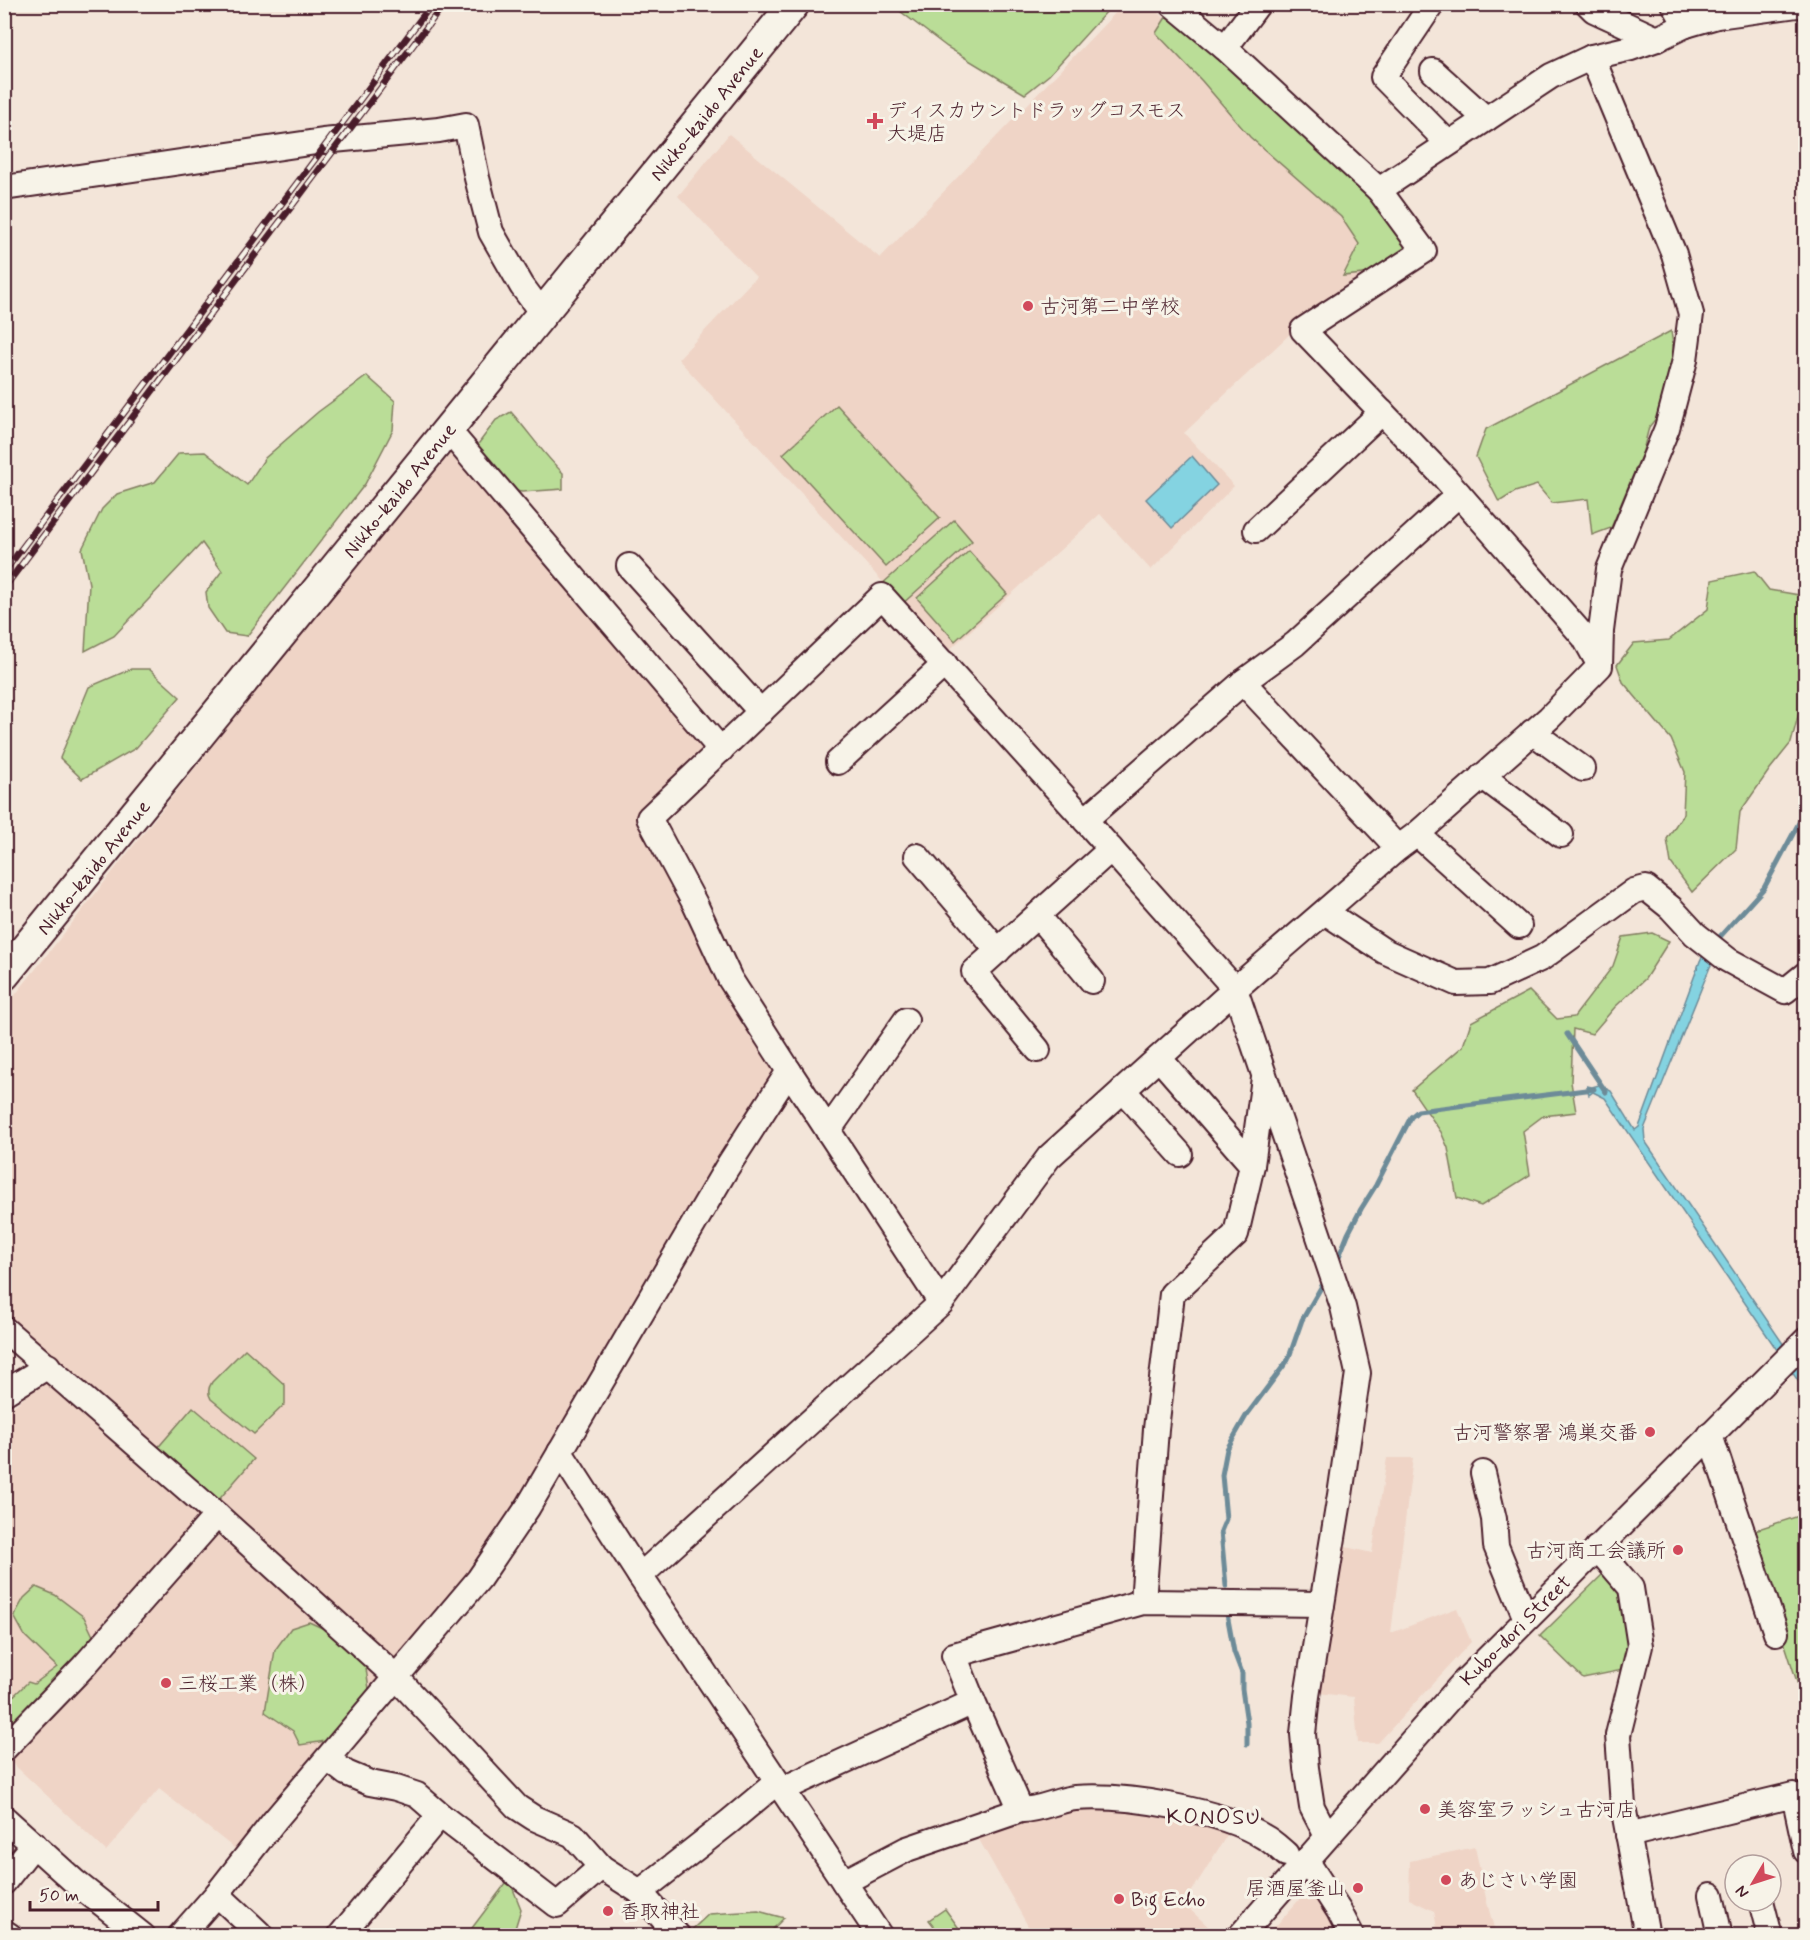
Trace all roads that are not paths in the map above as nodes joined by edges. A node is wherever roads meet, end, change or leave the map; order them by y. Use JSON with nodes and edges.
{"nodes":[{"id":1,"x":794,"y":4,"type":"edge"},
{"id":2,"x":1172,"y":4,"type":"edge"},
{"id":3,"x":1258,"y":4,"type":"edge"},
{"id":4,"x":1432,"y":4,"type":"edge"},
{"id":5,"x":1588,"y":4,"type":"edge"},
{"id":6,"x":1806,"y":6,"type":"edge"},
{"id":7,"x":1680,"y":15,"type":"edge"},
{"id":8,"x":1657,"y":39,"type":"junction"},
{"id":9,"x":1225,"y":48,"type":"junction"},
{"id":10,"x":1592,"y":57,"type":"junction"},
{"id":11,"x":1433,"y":71,"type":"dead end"},
{"id":12,"x":1486,"y":119,"type":"junction"},
{"id":13,"x":1448,"y":143,"type":"junction"},
{"id":14,"x":4,"y":188,"type":"edge"},
{"id":15,"x":1379,"y":190,"type":"junction"},
{"id":16,"x":542,"y":313,"type":"junction"},
{"id":17,"x":1382,"y":412,"type":"junction"},
{"id":18,"x":448,"y":430,"type":"junction"},
{"id":19,"x":1459,"y":494,"type":"junction"},
{"id":20,"x":1256,"y":530,"type":"dead end"},
{"id":21,"x":629,"y":566,"type":"dead end"},
{"id":22,"x":945,"y":664,"type":"junction"},
{"id":23,"x":1600,"y":666,"type":"junction"},
{"id":24,"x":1243,"y":682,"type":"junction"},
{"id":25,"x":761,"y":712,"type":"junction"},
{"id":26,"x":1532,"y":732,"type":"junction"},
{"id":27,"x":721,"y":750,"type":"junction"},
{"id":28,"x":838,"y":762,"type":"dead end"},
{"id":29,"x":1583,"y":770,"type":"dead end"},
{"id":30,"x":1482,"y":776,"type":"junction"},
{"id":31,"x":1085,"y":820,"type":"junction"},
{"id":32,"x":1561,"y":835,"type":"dead end"},
{"id":33,"x":1407,"y":841,"type":"junction"},
{"id":34,"x":1111,"y":849,"type":"junction"},
{"id":35,"x":917,"y":856,"type":"dead end"},
{"id":36,"x":1325,"y":912,"type":"junction"},
{"id":37,"x":1038,"y":916,"type":"junction"},
{"id":38,"x":1519,"y":926,"type":"dead end"},
{"id":39,"x":998,"y":951,"type":"junction"},
{"id":40,"x":1806,"y":974,"type":"edge"},
{"id":41,"x":4,"y":975,"type":"edge"},
{"id":42,"x":1092,"y":981,"type":"dead end"},
{"id":43,"x":1235,"y":988,"type":"junction"},
{"id":44,"x":906,"y":1020,"type":"dead end"},
{"id":45,"x":1038,"y":1050,"type":"dead end"},
{"id":46,"x":1159,"y":1058,"type":"junction"},
{"id":47,"x":789,"y":1071,"type":"junction"},
{"id":48,"x":1264,"y":1073,"type":"junction"},
{"id":49,"x":1123,"y":1090,"type":"junction"},
{"id":50,"x":828,"y":1131,"type":"junction"},
{"id":51,"x":1180,"y":1154,"type":"dead end"},
{"id":52,"x":1252,"y":1165,"type":"junction"},
{"id":53,"x":941,"y":1303,"type":"junction"},
{"id":54,"x":4,"y":1329,"type":"edge"},
{"id":55,"x":1806,"y":1340,"type":"edge"},
{"id":56,"x":48,"y":1366,"type":"junction"},
{"id":57,"x":4,"y":1393,"type":"edge"},
{"id":58,"x":1710,"y":1435,"type":"junction"},
{"id":59,"x":560,"y":1452,"type":"junction"},
{"id":60,"x":1483,"y":1473,"type":"dead end"},
{"id":61,"x":217,"y":1515,"type":"junction"},
{"id":62,"x":1597,"y":1548,"type":"junction"},
{"id":63,"x":640,"y":1576,"type":"junction"},
{"id":64,"x":1143,"y":1602,"type":"junction"},
{"id":65,"x":1322,"y":1604,"type":"junction"},
{"id":66,"x":1526,"y":1619,"type":"junction"},
{"id":67,"x":1776,"y":1633,"type":"dead end"},
{"id":68,"x":396,"y":1677,"type":"junction"},
{"id":69,"x":973,"y":1702,"type":"junction"},
{"id":70,"x":4,"y":1749,"type":"edge"},
{"id":71,"x":328,"y":1759,"type":"junction"},
{"id":72,"x":780,"y":1786,"type":"junction"},
{"id":73,"x":1021,"y":1810,"type":"junction"},
{"id":74,"x":440,"y":1815,"type":"junction"},
{"id":75,"x":4,"y":1818,"type":"edge"},
{"id":76,"x":1628,"y":1835,"type":"junction"},
{"id":77,"x":1327,"y":1836,"type":"junction"},
{"id":78,"x":34,"y":1844,"type":"junction"},
{"id":79,"x":1806,"y":1851,"type":"edge"},
{"id":80,"x":1296,"y":1857,"type":"junction"},
{"id":81,"x":601,"y":1867,"type":"junction"},
{"id":82,"x":4,"y":1882,"type":"edge"},
{"id":83,"x":844,"y":1882,"type":"junction"},
{"id":84,"x":640,"y":1892,"type":"junction"},
{"id":85,"x":217,"y":1894,"type":"junction"},
{"id":86,"x":1711,"y":1895,"type":"dead end"},
{"id":87,"x":1764,"y":1913,"type":"edge"},
{"id":88,"x":4,"y":1932,"type":"edge"},
{"id":89,"x":10,"y":1935,"type":"edge"},
{"id":90,"x":143,"y":1935,"type":"edge"},
{"id":91,"x":180,"y":1935,"type":"edge"},
{"id":92,"x":262,"y":1935,"type":"edge"},
{"id":93,"x":340,"y":1935,"type":"edge"},
{"id":94,"x":678,"y":1935,"type":"edge"},
{"id":95,"x":880,"y":1935,"type":"edge"},
{"id":96,"x":1240,"y":1935,"type":"edge"},
{"id":97,"x":1352,"y":1935,"type":"edge"},
{"id":98,"x":1647,"y":1935,"type":"edge"},
{"id":99,"x":1720,"y":1935,"type":"edge"},
{"id":100,"x":1770,"y":1935,"type":"edge"}],
"edges":[{"from":1,"to":16,"type":"main road","name":"Nikko-kaido Avenue"},
{"from":2,"to":9,"type":"street"},
{"from":3,"to":9,"type":"street"},
{"from":4,"to":13,"type":"street"},
{"from":5,"to":8,"type":"street"},
{"from":6,"to":7,"type":"street"},
{"from":7,"to":8,"type":"street"},
{"from":8,"to":10,"type":"street"},
{"from":9,"to":15,"type":"street"},
{"from":10,"to":12,"type":"street"},
{"from":10,"to":23,"type":"street"},
{"from":11,"to":12,"type":"street"},
{"from":12,"to":13,"type":"street"},
{"from":13,"to":15,"type":"street"},
{"from":14,"to":16,"type":"street"},
{"from":15,"to":17,"type":"street"},
{"from":16,"to":18,"type":"main road","name":"Nikko-kaido Avenue"},
{"from":17,"to":19,"type":"street"},
{"from":17,"to":20,"type":"street"},
{"from":18,"to":27,"type":"street"},
{"from":18,"to":41,"type":"main road","name":"Nikko-kaido Avenue"},
{"from":19,"to":23,"type":"street"},
{"from":19,"to":24,"type":"street"},
{"from":21,"to":25,"type":"street"},
{"from":22,"to":25,"type":"street"},
{"from":22,"to":28,"type":"street"},
{"from":22,"to":31,"type":"street"},
{"from":23,"to":26,"type":"street"},
{"from":24,"to":31,"type":"street"},
{"from":24,"to":33,"type":"street"},
{"from":25,"to":27,"type":"street"},
{"from":26,"to":29,"type":"street"},
{"from":26,"to":30,"type":"street"},
{"from":27,"to":47,"type":"street"},
{"from":30,"to":32,"type":"street"},
{"from":30,"to":33,"type":"street"},
{"from":31,"to":34,"type":"street"},
{"from":33,"to":36,"type":"street"},
{"from":33,"to":38,"type":"street"},
{"from":34,"to":37,"type":"street"},
{"from":34,"to":43,"type":"street"},
{"from":35,"to":39,"type":"street"},
{"from":36,"to":40,"type":"street"},
{"from":36,"to":43,"type":"street"},
{"from":37,"to":39,"type":"street"},
{"from":37,"to":42,"type":"street"},
{"from":39,"to":45,"type":"street"},
{"from":43,"to":46,"type":"street"},
{"from":43,"to":48,"type":"street"},
{"from":44,"to":50,"type":"street"},
{"from":46,"to":49,"type":"street"},
{"from":46,"to":52,"type":"street"},
{"from":47,"to":50,"type":"street"},
{"from":47,"to":59,"type":"street"},
{"from":48,"to":52,"type":"street"},
{"from":48,"to":65,"type":"street"},
{"from":49,"to":51,"type":"street"},
{"from":49,"to":53,"type":"street"},
{"from":50,"to":53,"type":"street"},
{"from":52,"to":64,"type":"street"},
{"from":53,"to":63,"type":"street"},
{"from":54,"to":56,"type":"street"},
{"from":55,"to":58,"type":"street","name":"Kubo-dori Street"},
{"from":56,"to":57,"type":"street"},
{"from":56,"to":61,"type":"street"},
{"from":58,"to":62,"type":"street","name":"Kubo-dori Street"},
{"from":58,"to":67,"type":"street"},
{"from":59,"to":63,"type":"street"},
{"from":59,"to":68,"type":"street"},
{"from":60,"to":66,"type":"street"},
{"from":61,"to":68,"type":"street"},
{"from":61,"to":70,"type":"street"},
{"from":62,"to":66,"type":"street","name":"Kubo-dori Street"},
{"from":62,"to":76,"type":"street"},
{"from":63,"to":72,"type":"street"},
{"from":64,"to":65,"type":"street"},
{"from":64,"to":69,"type":"street"},
{"from":65,"to":77,"type":"street"},
{"from":66,"to":77,"type":"street","name":"Kubo-dori Street"},
{"from":68,"to":71,"type":"street"},
{"from":68,"to":81,"type":"street"},
{"from":69,"to":72,"type":"street"},
{"from":69,"to":73,"type":"street"},
{"from":71,"to":74,"type":"street"},
{"from":71,"to":85,"type":"street"},
{"from":72,"to":83,"type":"street"},
{"from":72,"to":84,"type":"street"},
{"from":73,"to":80,"type":"street"},
{"from":73,"to":83,"type":"street"},
{"from":74,"to":81,"type":"street"},
{"from":74,"to":93,"type":"street"},
{"from":75,"to":78,"type":"street"},
{"from":76,"to":79,"type":"street"},
{"from":76,"to":98,"type":"street"},
{"from":77,"to":80,"type":"street","name":"Kubo-dori Street"},
{"from":78,"to":82,"type":"street"},
{"from":78,"to":90,"type":"street"},
{"from":80,"to":96,"type":"street","name":"Kubo-dori Street"},
{"from":80,"to":97,"type":"street"},
{"from":81,"to":84,"type":"street"},
{"from":83,"to":95,"type":"street"},
{"from":84,"to":94,"type":"street"},
{"from":85,"to":91,"type":"street"},
{"from":85,"to":92,"type":"street"},
{"from":86,"to":99,"type":"street"},
{"from":87,"to":100,"type":"street"},
{"from":88,"to":89,"type":"street"}]}
